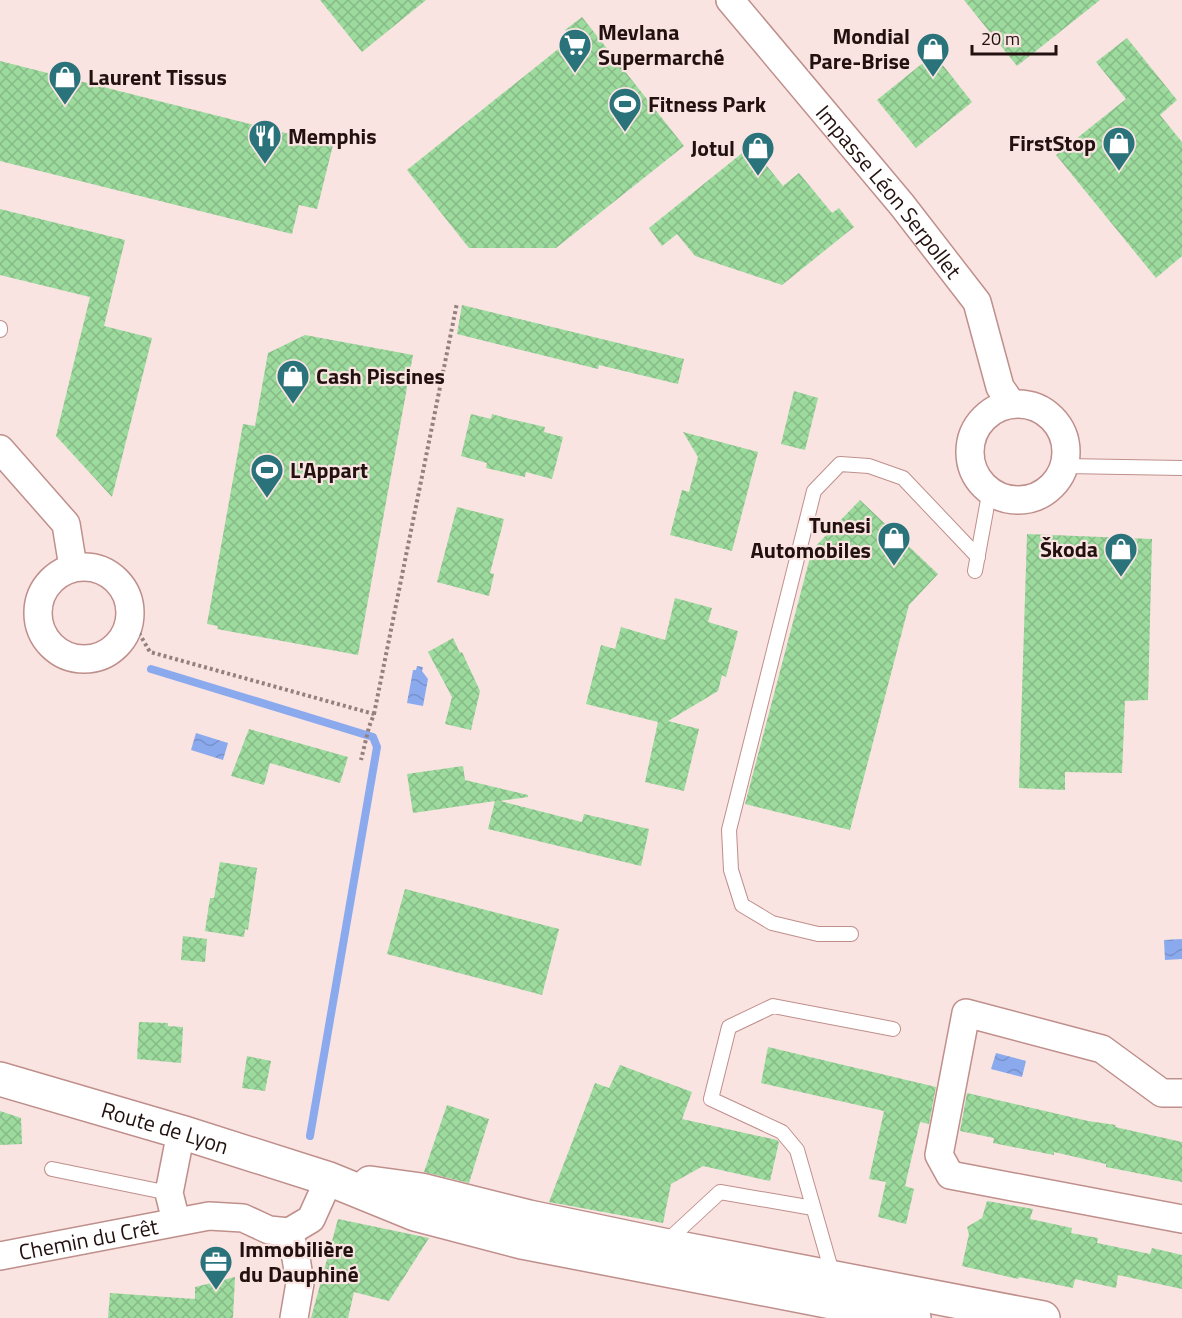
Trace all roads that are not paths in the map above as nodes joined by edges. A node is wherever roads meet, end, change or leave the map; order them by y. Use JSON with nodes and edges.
{"nodes":[{"id":1,"x":730,"y":0,"type":"edge"},
{"id":2,"x":1011,"y":403,"type":"junction"},
{"id":3,"x":0,"y":449,"type":"edge"},
{"id":4,"x":1065,"y":466,"type":"junction"},
{"id":5,"x":1182,"y":468,"type":"edge"},
{"id":6,"x":990,"y":489,"type":"junction"},
{"id":7,"x":74,"y":567,"type":"dead end"},
{"id":8,"x":851,"y":934,"type":"dead end"},
{"id":9,"x":893,"y":1029,"type":"dead end"},
{"id":10,"x":0,"y":1079,"type":"edge"},
{"id":11,"x":1182,"y":1093,"type":"edge"},
{"id":12,"x":181,"y":1132,"type":"junction"},
{"id":13,"x":52,"y":1169,"type":"dead end"},
{"id":14,"x":329,"y":1179,"type":"junction"},
{"id":15,"x":169,"y":1193,"type":"junction"},
{"id":16,"x":813,"y":1208,"type":"junction"},
{"id":17,"x":1182,"y":1219,"type":"edge"},
{"id":18,"x":176,"y":1221,"type":"junction"},
{"id":19,"x":289,"y":1232,"type":"junction"},
{"id":20,"x":663,"y":1245,"type":"junction"},
{"id":21,"x":0,"y":1256,"type":"edge"},
{"id":22,"x":832,"y":1290,"type":"junction"},
{"id":23,"x":294,"y":1318,"type":"edge"},
{"id":24,"x":914,"y":1318,"type":"edge"},
{"id":25,"x":1043,"y":1318,"type":"edge"}],
"edges":[{"from":1,"to":2,"type":"street","name":"Impasse Léon Serpollet"},
{"from":2,"to":4,"type":"street"},
{"from":2,"to":6,"type":"street"},
{"from":3,"to":7,"type":"street"},
{"from":4,"to":5,"type":"lane"},
{"from":4,"to":6,"type":"street"},
{"from":6,"to":8,"type":"lane"},
{"from":9,"to":16,"type":"lane"},
{"from":10,"to":12,"type":"main road","name":"Route de Lyon"},
{"from":11,"to":17,"type":"street"},
{"from":12,"to":14,"type":"main road","name":"Route de Lyon"},
{"from":12,"to":15,"type":"street","name":"Chemin du Crêt"},
{"from":13,"to":15,"type":"lane"},
{"from":14,"to":19,"type":"street"},
{"from":14,"to":20,"type":"main road"},
{"from":14,"to":22,"type":"main road"},
{"from":15,"to":18,"type":"street","name":"Chemin du Crêt"},
{"from":16,"to":20,"type":"lane"},
{"from":16,"to":22,"type":"lane"},
{"from":18,"to":19,"type":"street","name":"Chemin du Crêt"},
{"from":18,"to":21,"type":"street","name":"Chemin du Crêt"},
{"from":19,"to":23,"type":"street"},
{"from":20,"to":22,"type":"main road"},
{"from":22,"to":24,"type":"main road"},
{"from":22,"to":25,"type":"main road"}]}
